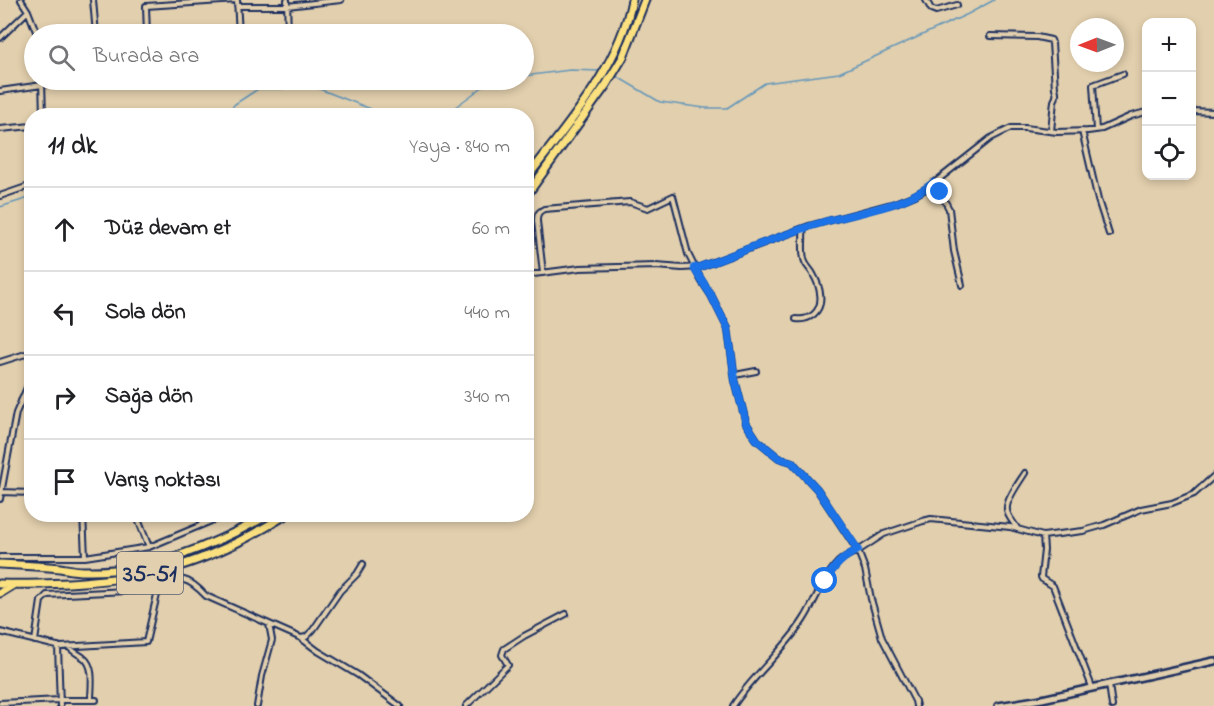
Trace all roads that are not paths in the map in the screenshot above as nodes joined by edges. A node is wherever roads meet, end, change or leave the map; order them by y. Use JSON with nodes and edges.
{"nodes":[{"id":1,"x":21,"y":0,"type":"edge"},
{"id":2,"x":93,"y":0,"type":"edge"},
{"id":3,"x":146,"y":0,"type":"edge"},
{"id":4,"x":287,"y":0,"type":"edge"},
{"id":5,"x":341,"y":0,"type":"edge"},
{"id":6,"x":632,"y":0,"type":"edge"},
{"id":7,"x":645,"y":0,"type":"edge"},
{"id":8,"x":926,"y":0,"type":"edge"},
{"id":9,"x":957,"y":5,"type":"dead end"},
{"id":10,"x":146,"y":6,"type":"junction"},
{"id":11,"x":237,"y":6,"type":"junction"},
{"id":12,"x":287,"y":6,"type":"junction"},
{"id":13,"x":28,"y":11,"type":"junction"},
{"id":14,"x":34,"y":24,"type":"edge"},
{"id":15,"x":95,"y":24,"type":"edge"},
{"id":16,"x":147,"y":24,"type":"edge"},
{"id":17,"x":238,"y":24,"type":"edge"},
{"id":18,"x":288,"y":24,"type":"edge"},
{"id":19,"x":990,"y":36,"type":"dead end"},
{"id":20,"x":0,"y":38,"type":"edge"},
{"id":21,"x":1123,"y":74,"type":"dead end"},
{"id":22,"x":24,"y":88,"type":"edge"},
{"id":23,"x":42,"y":90,"type":"edge"},
{"id":24,"x":0,"y":91,"type":"edge"},
{"id":25,"x":43,"y":108,"type":"edge"},
{"id":26,"x":1196,"y":111,"type":"edge"},
{"id":27,"x":1214,"y":112,"type":"edge"},
{"id":28,"x":1142,"y":113,"type":"edge"},
{"id":29,"x":24,"y":127,"type":"edge"},
{"id":30,"x":0,"y":129,"type":"edge"},
{"id":31,"x":1096,"y":130,"type":"junction"},
{"id":32,"x":1051,"y":131,"type":"junction"},
{"id":33,"x":1082,"y":131,"type":"junction"},
{"id":34,"x":534,"y":168,"type":"edge"},
{"id":35,"x":933,"y":183,"type":"junction"},
{"id":36,"x":534,"y":185,"type":"edge"},
{"id":37,"x":24,"y":188,"type":"edge"},
{"id":38,"x":0,"y":195,"type":"edge"},
{"id":39,"x":803,"y":229,"type":"junction"},
{"id":40,"x":1109,"y":234,"type":"dead end"},
{"id":41,"x":694,"y":268,"type":"junction"},
{"id":42,"x":543,"y":273,"type":"junction"},
{"id":43,"x":534,"y":274,"type":"edge"},
{"id":44,"x":962,"y":285,"type":"dead end"},
{"id":45,"x":796,"y":319,"type":"dead end"},
{"id":46,"x":24,"y":354,"type":"edge"},
{"id":47,"x":0,"y":362,"type":"edge"},
{"id":48,"x":756,"y":371,"type":"dead end"},
{"id":49,"x":735,"y":375,"type":"junction"},
{"id":50,"x":24,"y":394,"type":"edge"},
{"id":51,"x":21,"y":401,"type":"junction"},
{"id":52,"x":24,"y":401,"type":"edge"},
{"id":53,"x":1024,"y":473,"type":"dead end"},
{"id":54,"x":1214,"y":476,"type":"edge"},
{"id":55,"x":1,"y":492,"type":"edge"},
{"id":56,"x":24,"y":493,"type":"edge"},
{"id":57,"x":0,"y":499,"type":"edge"},
{"id":58,"x":83,"y":522,"type":"edge"},
{"id":59,"x":139,"y":522,"type":"edge"},
{"id":60,"x":201,"y":522,"type":"edge"},
{"id":61,"x":209,"y":522,"type":"edge"},
{"id":62,"x":256,"y":522,"type":"edge"},
{"id":63,"x":275,"y":522,"type":"edge"},
{"id":64,"x":202,"y":525,"type":"junction"},
{"id":65,"x":1017,"y":529,"type":"junction"},
{"id":66,"x":1043,"y":536,"type":"junction"},
{"id":67,"x":149,"y":547,"type":"junction"},
{"id":68,"x":858,"y":550,"type":"junction"},
{"id":69,"x":0,"y":557,"type":"edge"},
{"id":70,"x":85,"y":557,"type":"junction"},
{"id":71,"x":0,"y":564,"type":"edge"},
{"id":72,"x":363,"y":564,"type":"dead end"},
{"id":73,"x":163,"y":570,"type":"junction"},
{"id":74,"x":0,"y":584,"type":"edge"},
{"id":75,"x":14,"y":585,"type":"junction"},
{"id":76,"x":159,"y":586,"type":"junction"},
{"id":77,"x":0,"y":593,"type":"edge"},
{"id":78,"x":566,"y":614,"type":"dead end"},
{"id":79,"x":269,"y":623,"type":"junction"},
{"id":80,"x":0,"y":632,"type":"edge"},
{"id":81,"x":301,"y":638,"type":"junction"},
{"id":82,"x":35,"y":641,"type":"junction"},
{"id":83,"x":58,"y":646,"type":"junction"},
{"id":84,"x":69,"y":647,"type":"junction"},
{"id":85,"x":1214,"y":661,"type":"edge"},
{"id":86,"x":1109,"y":684,"type":"junction"},
{"id":87,"x":1092,"y":687,"type":"junction"},
{"id":88,"x":60,"y":700,"type":"junction"},
{"id":89,"x":0,"y":703,"type":"edge"},
{"id":90,"x":60,"y":706,"type":"edge"},
{"id":91,"x":257,"y":706,"type":"edge"},
{"id":92,"x":400,"y":706,"type":"edge"},
{"id":93,"x":466,"y":706,"type":"edge"},
{"id":94,"x":733,"y":706,"type":"edge"},
{"id":95,"x":916,"y":706,"type":"edge"},
{"id":96,"x":998,"y":706,"type":"edge"},
{"id":97,"x":1113,"y":706,"type":"edge"}],
"edges":[{"from":1,"to":13,"type":"street"},
{"from":2,"to":15,"type":"street"},
{"from":3,"to":10,"type":"street"},
{"from":4,"to":12,"type":"street"},
{"from":5,"to":12,"type":"street"},
{"from":6,"to":34,"type":"main road"},
{"from":7,"to":36,"type":"main road"},
{"from":8,"to":9,"type":"street"},
{"from":10,"to":11,"type":"street"},
{"from":10,"to":16,"type":"street"},
{"from":11,"to":12,"type":"street"},
{"from":11,"to":17,"type":"street"},
{"from":12,"to":18,"type":"street"},
{"from":13,"to":14,"type":"street"},
{"from":13,"to":20,"type":"street"},
{"from":19,"to":32,"type":"street"},
{"from":21,"to":31,"type":"street"},
{"from":22,"to":24,"type":"street"},
{"from":23,"to":25,"type":"street"},
{"from":26,"to":27,"type":"street"},
{"from":28,"to":31,"type":"street"},
{"from":29,"to":30,"type":"street"},
{"from":31,"to":33,"type":"street"},
{"from":32,"to":33,"type":"street"},
{"from":32,"to":35,"type":"street"},
{"from":33,"to":40,"type":"street"},
{"from":35,"to":39,"type":"street"},
{"from":35,"to":44,"type":"street"},
{"from":37,"to":38,"type":"street"},
{"from":39,"to":41,"type":"street"},
{"from":39,"to":45,"type":"street"},
{"from":41,"to":42,"type":"street"},
{"from":41,"to":42,"type":"street"},
{"from":41,"to":49,"type":"street"},
{"from":42,"to":43,"type":"street"},
{"from":46,"to":47,"type":"street"},
{"from":48,"to":49,"type":"street"},
{"from":49,"to":68,"type":"street"},
{"from":50,"to":51,"type":"street"},
{"from":51,"to":52,"type":"street"},
{"from":51,"to":55,"type":"street"},
{"from":53,"to":65,"type":"street"},
{"from":54,"to":66,"type":"street"},
{"from":55,"to":56,"type":"street"},
{"from":55,"to":57,"type":"street"},
{"from":58,"to":70,"type":"street"},
{"from":59,"to":67,"type":"street"},
{"from":60,"to":64,"type":"street"},
{"from":61,"to":64,"type":"street"},
{"from":62,"to":71,"type":"main road","number":"35-51"},
{"from":63,"to":73,"type":"main road","number":"35-51"},
{"from":64,"to":67,"type":"street"},
{"from":65,"to":66,"type":"street"},
{"from":65,"to":68,"type":"street"},
{"from":66,"to":87,"type":"street"},
{"from":67,"to":70,"type":"street"},
{"from":68,"to":94,"type":"street"},
{"from":68,"to":95,"type":"street"},
{"from":69,"to":70,"type":"street"},
{"from":72,"to":81,"type":"street"},
{"from":73,"to":75,"type":"main road","number":"35-51"},
{"from":73,"to":76,"type":"street"},
{"from":74,"to":75,"type":"main road","number":"35-51"},
{"from":75,"to":77,"type":"main road"},
{"from":76,"to":79,"type":"street"},
{"from":76,"to":82,"type":"street"},
{"from":76,"to":84,"type":"street"},
{"from":78,"to":93,"type":"street"},
{"from":79,"to":81,"type":"street"},
{"from":79,"to":91,"type":"street"},
{"from":80,"to":82,"type":"street"},
{"from":81,"to":92,"type":"street"},
{"from":82,"to":83,"type":"street"},
{"from":83,"to":84,"type":"street"},
{"from":83,"to":88,"type":"street"},
{"from":84,"to":88,"type":"street"},
{"from":85,"to":86,"type":"street"},
{"from":86,"to":87,"type":"street"},
{"from":86,"to":97,"type":"street"},
{"from":87,"to":96,"type":"street"},
{"from":88,"to":89,"type":"street"},
{"from":88,"to":90,"type":"street"}]}
